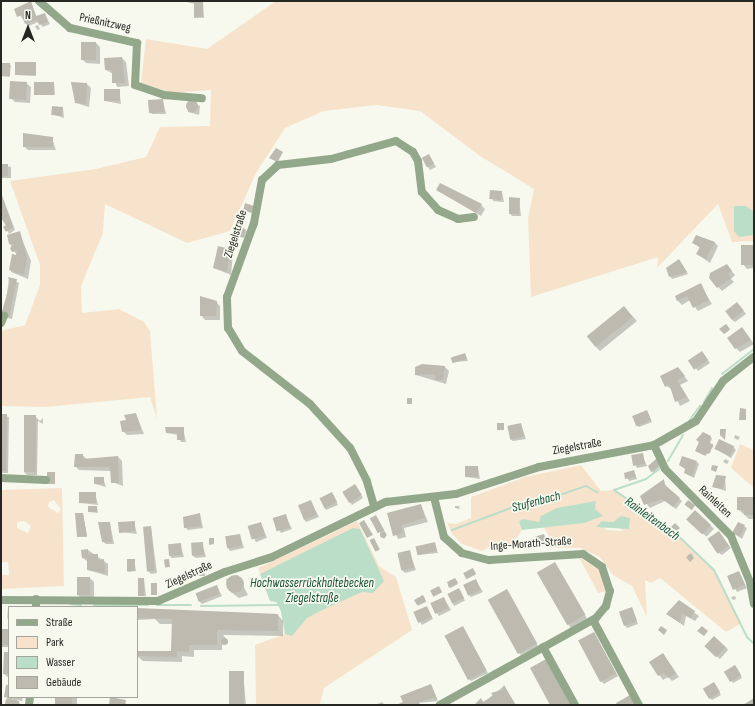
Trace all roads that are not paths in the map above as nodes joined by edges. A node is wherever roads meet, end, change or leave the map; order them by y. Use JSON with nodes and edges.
{"nodes":[{"id":1,"x":39,"y":1,"type":"edge"},
{"id":2,"x":202,"y":98,"type":"dead end"},
{"id":3,"x":474,"y":216,"type":"dead end"},
{"id":4,"x":754,"y":357,"type":"edge"},
{"id":5,"x":654,"y":446,"type":"junction"},
{"id":6,"x":1,"y":478,"type":"edge"},
{"id":7,"x":46,"y":480,"type":"dead end"},
{"id":8,"x":434,"y":497,"type":"junction"},
{"id":9,"x":374,"y":506,"type":"junction"},
{"id":10,"x":752,"y":582,"type":"edge"},
{"id":11,"x":1,"y":600,"type":"edge"},
{"id":12,"x":36,"y":603,"type":"edge"},
{"id":13,"x":754,"y":604,"type":"edge"},
{"id":14,"x":593,"y":620,"type":"junction"},
{"id":15,"x":543,"y":647,"type":"junction"},
{"id":16,"x":440,"y":705,"type":"edge"},
{"id":17,"x":575,"y":705,"type":"edge"},
{"id":18,"x":639,"y":705,"type":"edge"}],
"edges":[{"from":1,"to":2,"type":"street","name":"Prießnitzweg"},
{"from":3,"to":9,"type":"street","name":"Ziegelstraße"},
{"from":4,"to":5,"type":"street","name":"Ziegelstraße"},
{"from":5,"to":8,"type":"street","name":"Ziegelstraße"},
{"from":5,"to":10,"type":"street","name":"Rainleiten"},
{"from":6,"to":7,"type":"street"},
{"from":8,"to":9,"type":"street","name":"Ziegelstraße"},
{"from":8,"to":14,"type":"street","name":"Inge-Morath-Straße"},
{"from":9,"to":12,"type":"street","name":"Ziegelstraße"},
{"from":10,"to":13,"type":"street","name":"Rainleiten"},
{"from":11,"to":12,"type":"street","name":"Ziegelstraße"},
{"from":14,"to":15,"type":"street","name":"Inge-Morath-Straße"},
{"from":14,"to":18,"type":"street"},
{"from":15,"to":16,"type":"street","name":"Inge-Morath-Straße"},
{"from":15,"to":17,"type":"street"}]}
